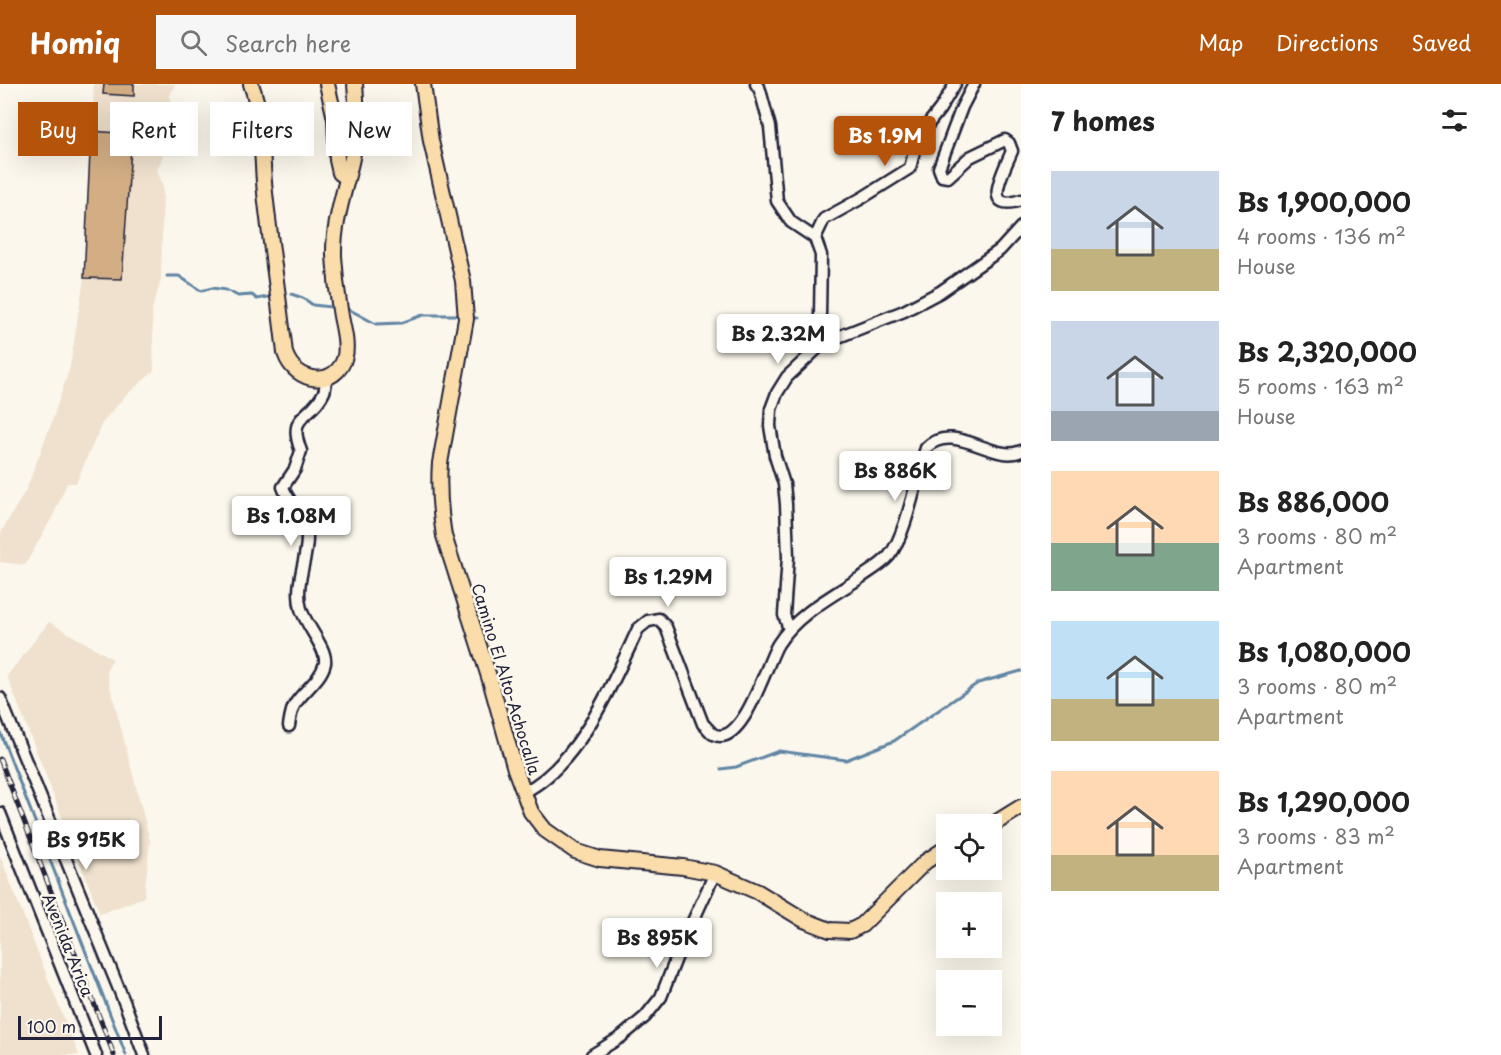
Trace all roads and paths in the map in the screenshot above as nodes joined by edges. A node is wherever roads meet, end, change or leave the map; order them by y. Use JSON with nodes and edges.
{"nodes":[{"id":1,"x":251,"y":84,"type":"edge"},
{"id":2,"x":327,"y":84,"type":"edge"},
{"id":3,"x":355,"y":84,"type":"edge"},
{"id":4,"x":423,"y":84,"type":"edge"},
{"id":5,"x":756,"y":84,"type":"edge"},
{"id":6,"x":955,"y":84,"type":"edge"},
{"id":7,"x":974,"y":84,"type":"edge"},
{"id":8,"x":346,"y":177,"type":"junction"},
{"id":9,"x":1021,"y":200,"type":"edge"},
{"id":10,"x":1021,"y":227,"type":"edge"},
{"id":11,"x":815,"y":238,"type":"junction"},
{"id":12,"x":824,"y":343,"type":"junction"},
{"id":13,"x":326,"y":377,"type":"junction"},
{"id":14,"x":1021,"y":451,"type":"edge"},
{"id":15,"x":789,"y":629,"type":"junction"},
{"id":16,"x":0,"y":698,"type":"edge"},
{"id":17,"x":289,"y":726,"type":"dead end"},
{"id":18,"x":524,"y":792,"type":"junction"},
{"id":19,"x":1021,"y":807,"type":"edge"},
{"id":20,"x":0,"y":813,"type":"edge"},
{"id":21,"x":1002,"y":819,"type":"edge"},
{"id":22,"x":936,"y":855,"type":"edge"},
{"id":23,"x":715,"y":873,"type":"junction"},
{"id":24,"x":96,"y":1055,"type":"edge"},
{"id":25,"x":144,"y":1055,"type":"edge"},
{"id":26,"x":592,"y":1055,"type":"edge"}],
"edges":[{"from":1,"to":13,"type":"main road"},
{"from":2,"to":8,"type":"main road"},
{"from":3,"to":8,"type":"main road"},
{"from":4,"to":18,"type":"main road","name":"Camino El Alto-Achocalla"},
{"from":5,"to":11,"type":"street"},
{"from":6,"to":11,"type":"street"},
{"from":7,"to":9,"type":"street"},
{"from":8,"to":13,"type":"main road"},
{"from":10,"to":12,"type":"street"},
{"from":11,"to":12,"type":"street"},
{"from":12,"to":15,"type":"street"},
{"from":13,"to":17,"type":"street"},
{"from":14,"to":15,"type":"street"},
{"from":15,"to":18,"type":"street"},
{"from":16,"to":25,"type":"street","name":"Avenida Arica"},
{"from":18,"to":23,"type":"main road","name":"Camino El Alto-Achocalla"},
{"from":19,"to":21,"type":"main road"},
{"from":20,"to":24,"type":"street","name":"Avenida Arica"},
{"from":22,"to":23,"type":"main road","name":"Camino El Alto-Achocalla"},
{"from":23,"to":26,"type":"street"}]}
